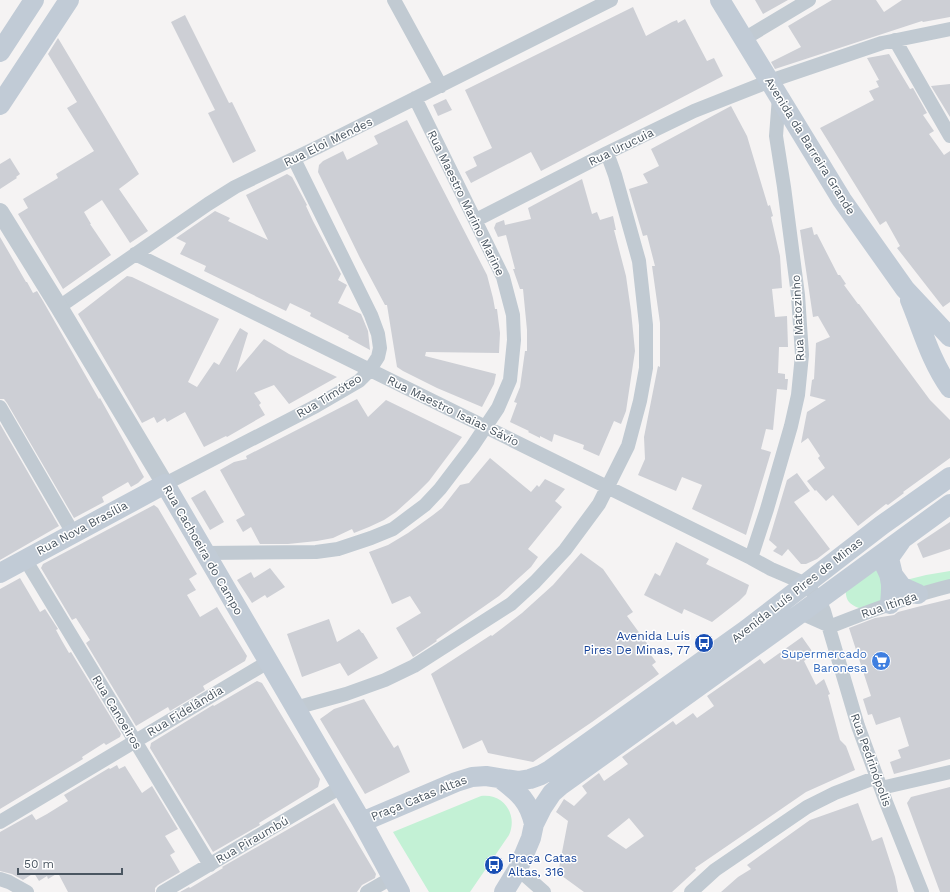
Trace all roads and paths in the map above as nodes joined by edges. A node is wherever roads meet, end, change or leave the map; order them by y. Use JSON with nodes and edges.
{"nodes":[{"id":1,"x":34,"y":0,"type":"edge"},
{"id":2,"x":69,"y":0,"type":"edge"},
{"id":3,"x":394,"y":0,"type":"edge"},
{"id":4,"x":611,"y":0,"type":"edge"},
{"id":5,"x":720,"y":0,"type":"edge"},
{"id":6,"x":810,"y":0,"type":"edge"},
{"id":7,"x":950,"y":29,"type":"edge"},
{"id":8,"x":744,"y":39,"type":"junction"},
{"id":9,"x":895,"y":40,"type":"junction"},
{"id":10,"x":0,"y":52,"type":"edge"},
{"id":11,"x":441,"y":86,"type":"junction"},
{"id":12,"x":774,"y":89,"type":"junction"},
{"id":13,"x":415,"y":98,"type":"junction"},
{"id":14,"x":0,"y":105,"type":"edge"},
{"id":15,"x":950,"y":136,"type":"edge"},
{"id":16,"x":607,"y":153,"type":"junction"},
{"id":17,"x":294,"y":158,"type":"junction"},
{"id":18,"x":0,"y":212,"type":"edge"},
{"id":19,"x":476,"y":220,"type":"junction"},
{"id":20,"x":135,"y":254,"type":"junction"},
{"id":21,"x":905,"y":288,"type":"junction"},
{"id":22,"x":59,"y":307,"type":"junction"},
{"id":23,"x":950,"y":337,"type":"edge"},
{"id":24,"x":369,"y":371,"type":"junction"},
{"id":25,"x":949,"y":382,"type":"edge"},
{"id":26,"x":0,"y":407,"type":"edge"},
{"id":27,"x":485,"y":427,"type":"junction"},
{"id":28,"x":950,"y":477,"type":"edge"},
{"id":29,"x":165,"y":484,"type":"junction"},
{"id":30,"x":608,"y":487,"type":"junction"},
{"id":31,"x":950,"y":504,"type":"edge"},
{"id":32,"x":73,"y":533,"type":"junction"},
{"id":33,"x":902,"y":540,"type":"junction"},
{"id":34,"x":204,"y":553,"type":"junction"},
{"id":35,"x":751,"y":558,"type":"junction"},
{"id":36,"x":876,"y":558,"type":"junction"},
{"id":37,"x":25,"y":559,"type":"junction"},
{"id":38,"x":0,"y":573,"type":"edge"},
{"id":39,"x":950,"y":586,"type":"edge"},
{"id":40,"x":798,"y":590,"type":"junction"},
{"id":41,"x":918,"y":594,"type":"junction"},
{"id":42,"x":819,"y":600,"type":"junction"},
{"id":43,"x":890,"y":604,"type":"junction"},
{"id":44,"x":801,"y":613,"type":"junction"},
{"id":45,"x":829,"y":626,"type":"junction"},
{"id":46,"x":268,"y":662,"type":"junction"},
{"id":47,"x":295,"y":708,"type":"junction"},
{"id":48,"x":135,"y":741,"type":"junction"},
{"id":49,"x":950,"y":772,"type":"edge"},
{"id":50,"x":501,"y":779,"type":"junction"},
{"id":51,"x":879,"y":782,"type":"junction"},
{"id":52,"x":341,"y":787,"type":"junction"},
{"id":53,"x":0,"y":822,"type":"edge"},
{"id":54,"x":362,"y":822,"type":"junction"},
{"id":55,"x":534,"y":824,"type":"junction"},
{"id":56,"x":210,"y":865,"type":"junction"},
{"id":57,"x":518,"y":869,"type":"junction"},
{"id":58,"x":0,"y":880,"type":"edge"},
{"id":59,"x":396,"y":884,"type":"edge"},
{"id":60,"x":27,"y":892,"type":"edge"},
{"id":61,"x":163,"y":892,"type":"edge"},
{"id":62,"x":367,"y":892,"type":"edge"},
{"id":63,"x":504,"y":892,"type":"edge"},
{"id":64,"x":544,"y":892,"type":"edge"},
{"id":65,"x":691,"y":892,"type":"edge"},
{"id":66,"x":922,"y":892,"type":"edge"}],
"edges":[{"from":1,"to":10,"type":"main road"},
{"from":2,"to":14,"type":"main road"},
{"from":3,"to":11,"type":"street"},
{"from":4,"to":11,"type":"street","name":"Rua Eloi Mendes"},
{"from":5,"to":8,"type":"main road","name":"Avenida da Barreira Grande"},
{"from":6,"to":8,"type":"street"},
{"from":7,"to":9,"type":"street","name":"Rua Urucuia"},
{"from":8,"to":12,"type":"main road","name":"Avenida da Barreira Grande"},
{"from":9,"to":12,"type":"street","name":"Rua Urucuia"},
{"from":9,"to":15,"type":"street"},
{"from":11,"to":13,"type":"street","name":"Rua Eloi Mendes"},
{"from":12,"to":16,"type":"street","name":"Rua Urucuia"},
{"from":12,"to":21,"type":"main road","name":"Avenida da Barreira Grande"},
{"from":12,"to":35,"type":"street","name":"Rua Matozinho"},
{"from":13,"to":17,"type":"street","name":"Rua Eloi Mendes"},
{"from":13,"to":19,"type":"street","name":"Rua Maestro Marino Marine"},
{"from":16,"to":19,"type":"street","name":"Rua Urucuia"},
{"from":16,"to":30,"type":"street"},
{"from":17,"to":20,"type":"street","name":"Rua Eloi Mendes"},
{"from":17,"to":24,"type":"street","name":"Rua Timóteo"},
{"from":18,"to":22,"type":"street","name":"Rua Cachoeira do Campo"},
{"from":19,"to":27,"type":"street","name":"Rua Maestro Marino Marine"},
{"from":20,"to":22,"type":"street","name":"Rua Eloi Mendes"},
{"from":20,"to":24,"type":"street","name":"Rua Maestro Isaias Sávio"},
{"from":21,"to":23,"type":"main road","name":"Avenida da Barreira Grande"},
{"from":21,"to":25,"type":"main road","name":"Avenida da Barreira Grande"},
{"from":22,"to":29,"type":"street","name":"Rua Cachoeira do Campo"},
{"from":24,"to":27,"type":"street","name":"Rua Maestro Isaias Sávio"},
{"from":24,"to":29,"type":"street","name":"Rua Timóteo"},
{"from":26,"to":32,"type":"street"},
{"from":27,"to":30,"type":"street","name":"Rua Maestro Isaias Sávio"},
{"from":27,"to":34,"type":"street","name":"Rua Maestro Marino Marine"},
{"from":28,"to":40,"type":"main road","name":"Avenida Luís Pires de Minas"},
{"from":29,"to":32,"type":"main road","name":"Rua Nova Brasília"},
{"from":29,"to":34,"type":"main road","name":"Rua Cachoeira do Campo"},
{"from":30,"to":35,"type":"street","name":"Rua Maestro Isaias Sávio"},
{"from":30,"to":47,"type":"street"},
{"from":31,"to":33,"type":"main road","name":"Avenida Luís Pires de Minas"},
{"from":32,"to":37,"type":"main road","name":"Rua Nova Brasília"},
{"from":33,"to":36,"type":"main road","name":"Avenida Luís Pires de Minas"},
{"from":33,"to":41,"type":"main road"},
{"from":34,"to":46,"type":"main road","name":"Rua Cachoeira do Campo"},
{"from":35,"to":40,"type":"street","name":"Rua Maestro Isaias Sávio"},
{"from":36,"to":42,"type":"main road","name":"Avenida Luís Pires de Minas"},
{"from":36,"to":43,"type":"main road"},
{"from":37,"to":38,"type":"main road","name":"Rua Nova Brasília"},
{"from":37,"to":48,"type":"street","name":"Rua Canoeiros"},
{"from":39,"to":41,"type":"street","name":"Rua Itinga"},
{"from":40,"to":42,"type":"street","name":"Rua Maestro Isaias Sávio"},
{"from":40,"to":50,"type":"main road","name":"Avenida Luís Pires de Minas"},
{"from":41,"to":43,"type":"street","name":"Rua Itinga"},
{"from":42,"to":44,"type":"main road","name":"Avenida Luís Pires de Minas"},
{"from":42,"to":45,"type":"street","name":"Rua Pedrinópolis"},
{"from":43,"to":45,"type":"street","name":"Rua Itinga"},
{"from":44,"to":45,"type":"street"},
{"from":44,"to":55,"type":"main road","name":"Avenida Luís Pires de Minas"},
{"from":45,"to":51,"type":"street","name":"Rua Pedrinópolis"},
{"from":46,"to":47,"type":"main road","name":"Rua Cachoeira do Campo"},
{"from":46,"to":48,"type":"street","name":"Rua Fidelândia"},
{"from":47,"to":52,"type":"main road","name":"Rua Cachoeira do Campo"},
{"from":48,"to":53,"type":"street","name":"Rua Fidelândia"},
{"from":48,"to":56,"type":"street","name":"Rua Canoeiros"},
{"from":49,"to":51,"type":"street"},
{"from":50,"to":54,"type":"main road","name":"Praça Catas Altas"},
{"from":50,"to":55,"type":"main road"},
{"from":51,"to":65,"type":"street"},
{"from":51,"to":66,"type":"street","name":"Rua Pedrinópolis"},
{"from":52,"to":54,"type":"main road","name":"Rua Cachoeira do Campo"},
{"from":52,"to":56,"type":"street","name":"Rua Piraumbú"},
{"from":54,"to":59,"type":"main road","name":"Rua Cachoeira do Campo"},
{"from":55,"to":57,"type":"main road"},
{"from":56,"to":61,"type":"street","name":"Rua Piraumbú"},
{"from":57,"to":63,"type":"main road"},
{"from":57,"to":64,"type":"street"},
{"from":58,"to":60,"type":"street"},
{"from":59,"to":62,"type":"street"}]}
